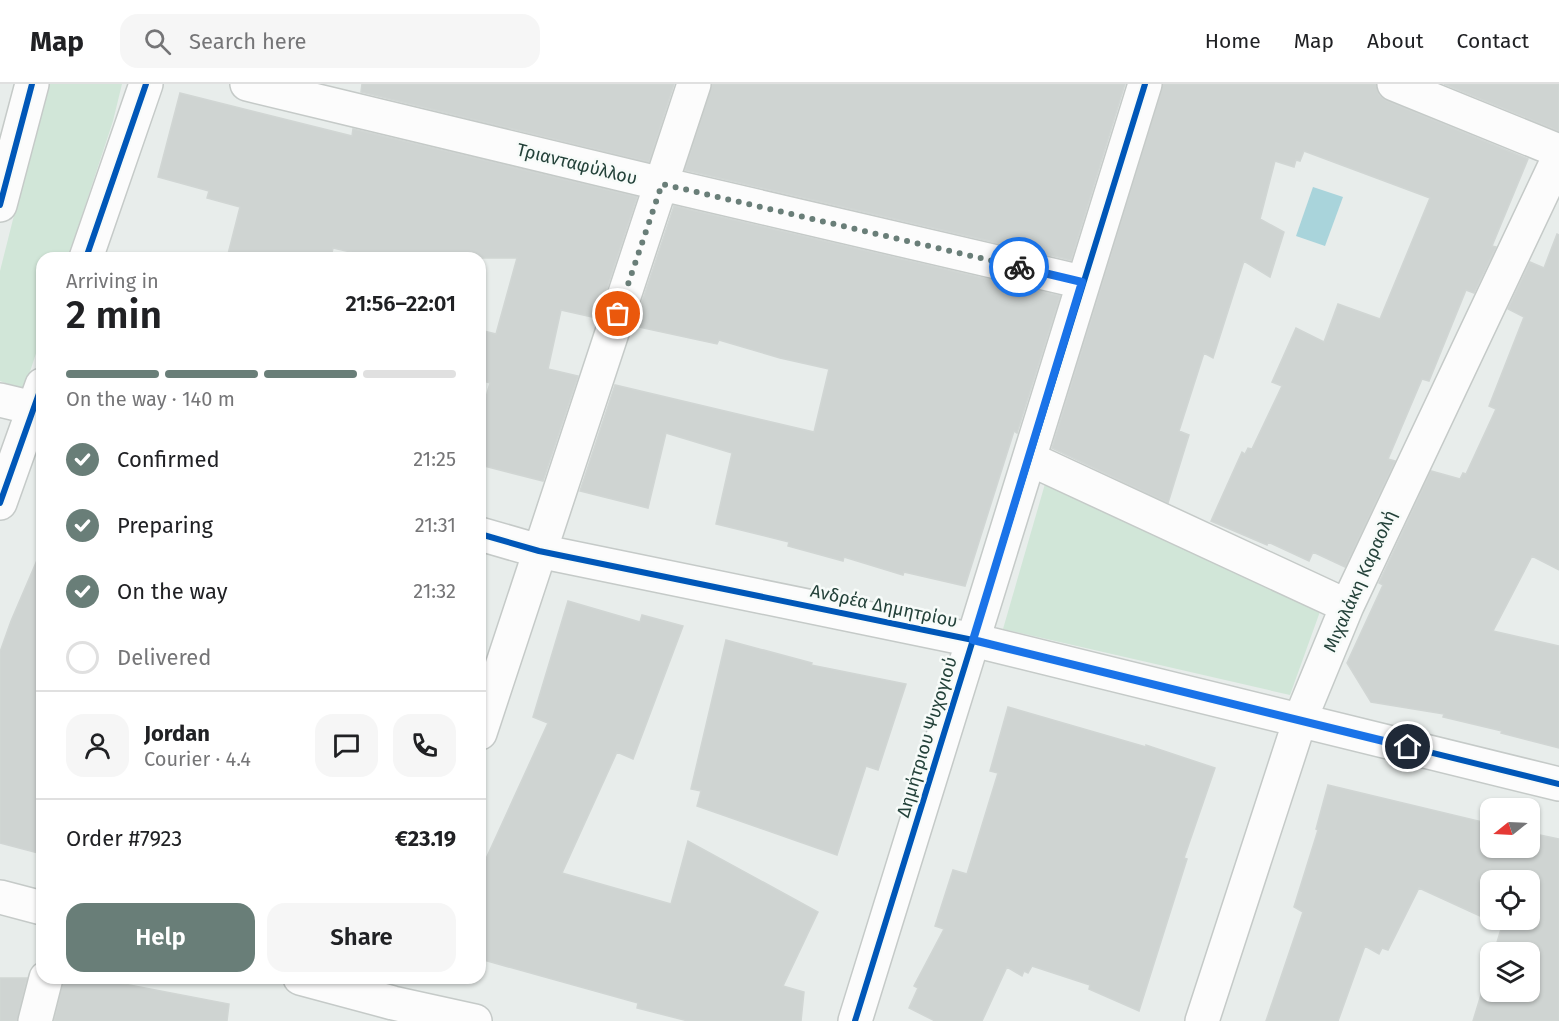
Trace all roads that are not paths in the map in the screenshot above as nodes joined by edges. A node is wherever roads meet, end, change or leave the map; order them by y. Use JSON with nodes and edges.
{"nodes":[{"id":1,"x":32,"y":84,"type":"edge"},
{"id":2,"x":146,"y":84,"type":"edge"},
{"id":3,"x":248,"y":84,"type":"edge"},
{"id":4,"x":694,"y":84,"type":"edge"},
{"id":5,"x":1145,"y":84,"type":"edge"},
{"id":6,"x":1395,"y":84,"type":"edge"},
{"id":7,"x":1559,"y":151,"type":"edge"},
{"id":8,"x":1559,"y":157,"type":"edge"},
{"id":9,"x":662,"y":184,"type":"junction"},
{"id":10,"x":0,"y":205,"type":"edge"},
{"id":11,"x":88,"y":252,"type":"edge"},
{"id":12,"x":1082,"y":282,"type":"junction"},
{"id":13,"x":0,"y":400,"type":"edge"},
{"id":14,"x":36,"y":401,"type":"edge"},
{"id":15,"x":36,"y":409,"type":"edge"},
{"id":16,"x":1030,"y":459,"type":"junction"},
{"id":17,"x":0,"y":503,"type":"edge"},
{"id":18,"x":486,"y":536,"type":"edge"},
{"id":19,"x":539,"y":551,"type":"junction"},
{"id":20,"x":1347,"y":606,"type":"junction"},
{"id":21,"x":973,"y":640,"type":"junction"},
{"id":22,"x":486,"y":715,"type":"edge"},
{"id":23,"x":1300,"y":720,"type":"junction"},
{"id":24,"x":1559,"y":784,"type":"edge"},
{"id":25,"x":0,"y":897,"type":"edge"},
{"id":26,"x":36,"y":906,"type":"edge"},
{"id":27,"x":44,"y":984,"type":"edge"},
{"id":28,"x":324,"y":984,"type":"edge"},
{"id":29,"x":393,"y":1001,"type":"edge"},
{"id":30,"x":35,"y":1021,"type":"edge"},
{"id":31,"x":475,"y":1021,"type":"edge"},
{"id":32,"x":855,"y":1021,"type":"edge"},
{"id":33,"x":1202,"y":1021,"type":"edge"}],
"edges":[{"from":1,"to":10,"type":"street"},
{"from":2,"to":11,"type":"street"},
{"from":3,"to":9,"type":"street","name":"Τριανταφύλλου"},
{"from":4,"to":9,"type":"street"},
{"from":5,"to":12,"type":"street","name":"Δημήτριου Ψυχογιού"},
{"from":6,"to":7,"type":"street"},
{"from":8,"to":20,"type":"street","name":"Μιχαλάκη Καραολή"},
{"from":9,"to":12,"type":"street","name":"Τριανταφύλλου"},
{"from":9,"to":19,"type":"street"},
{"from":12,"to":16,"type":"street","name":"Δημήτριου Ψυχογιού"},
{"from":13,"to":14,"type":"street"},
{"from":15,"to":17,"type":"street"},
{"from":16,"to":20,"type":"street"},
{"from":16,"to":21,"type":"street","name":"Δημήτριου Ψυχογιού"},
{"from":18,"to":19,"type":"street","name":"Ανδρέα Δημητρίου"},
{"from":19,"to":21,"type":"street","name":"Ανδρέα Δημητρίου"},
{"from":19,"to":22,"type":"street"},
{"from":20,"to":23,"type":"street","name":"Μιχαλάκη Καραολή"},
{"from":21,"to":23,"type":"street","name":"Ανδρέα Δημητρίου"},
{"from":21,"to":32,"type":"street","name":"Δημήτριου Ψυχογιού"},
{"from":23,"to":24,"type":"street","name":"Ανδρέα Δημητρίου"},
{"from":23,"to":33,"type":"street","name":"Μιχαλάκη Καραολή"},
{"from":25,"to":26,"type":"street"},
{"from":27,"to":30,"type":"street"},
{"from":28,"to":29,"type":"street"},
{"from":29,"to":31,"type":"street"}]}
